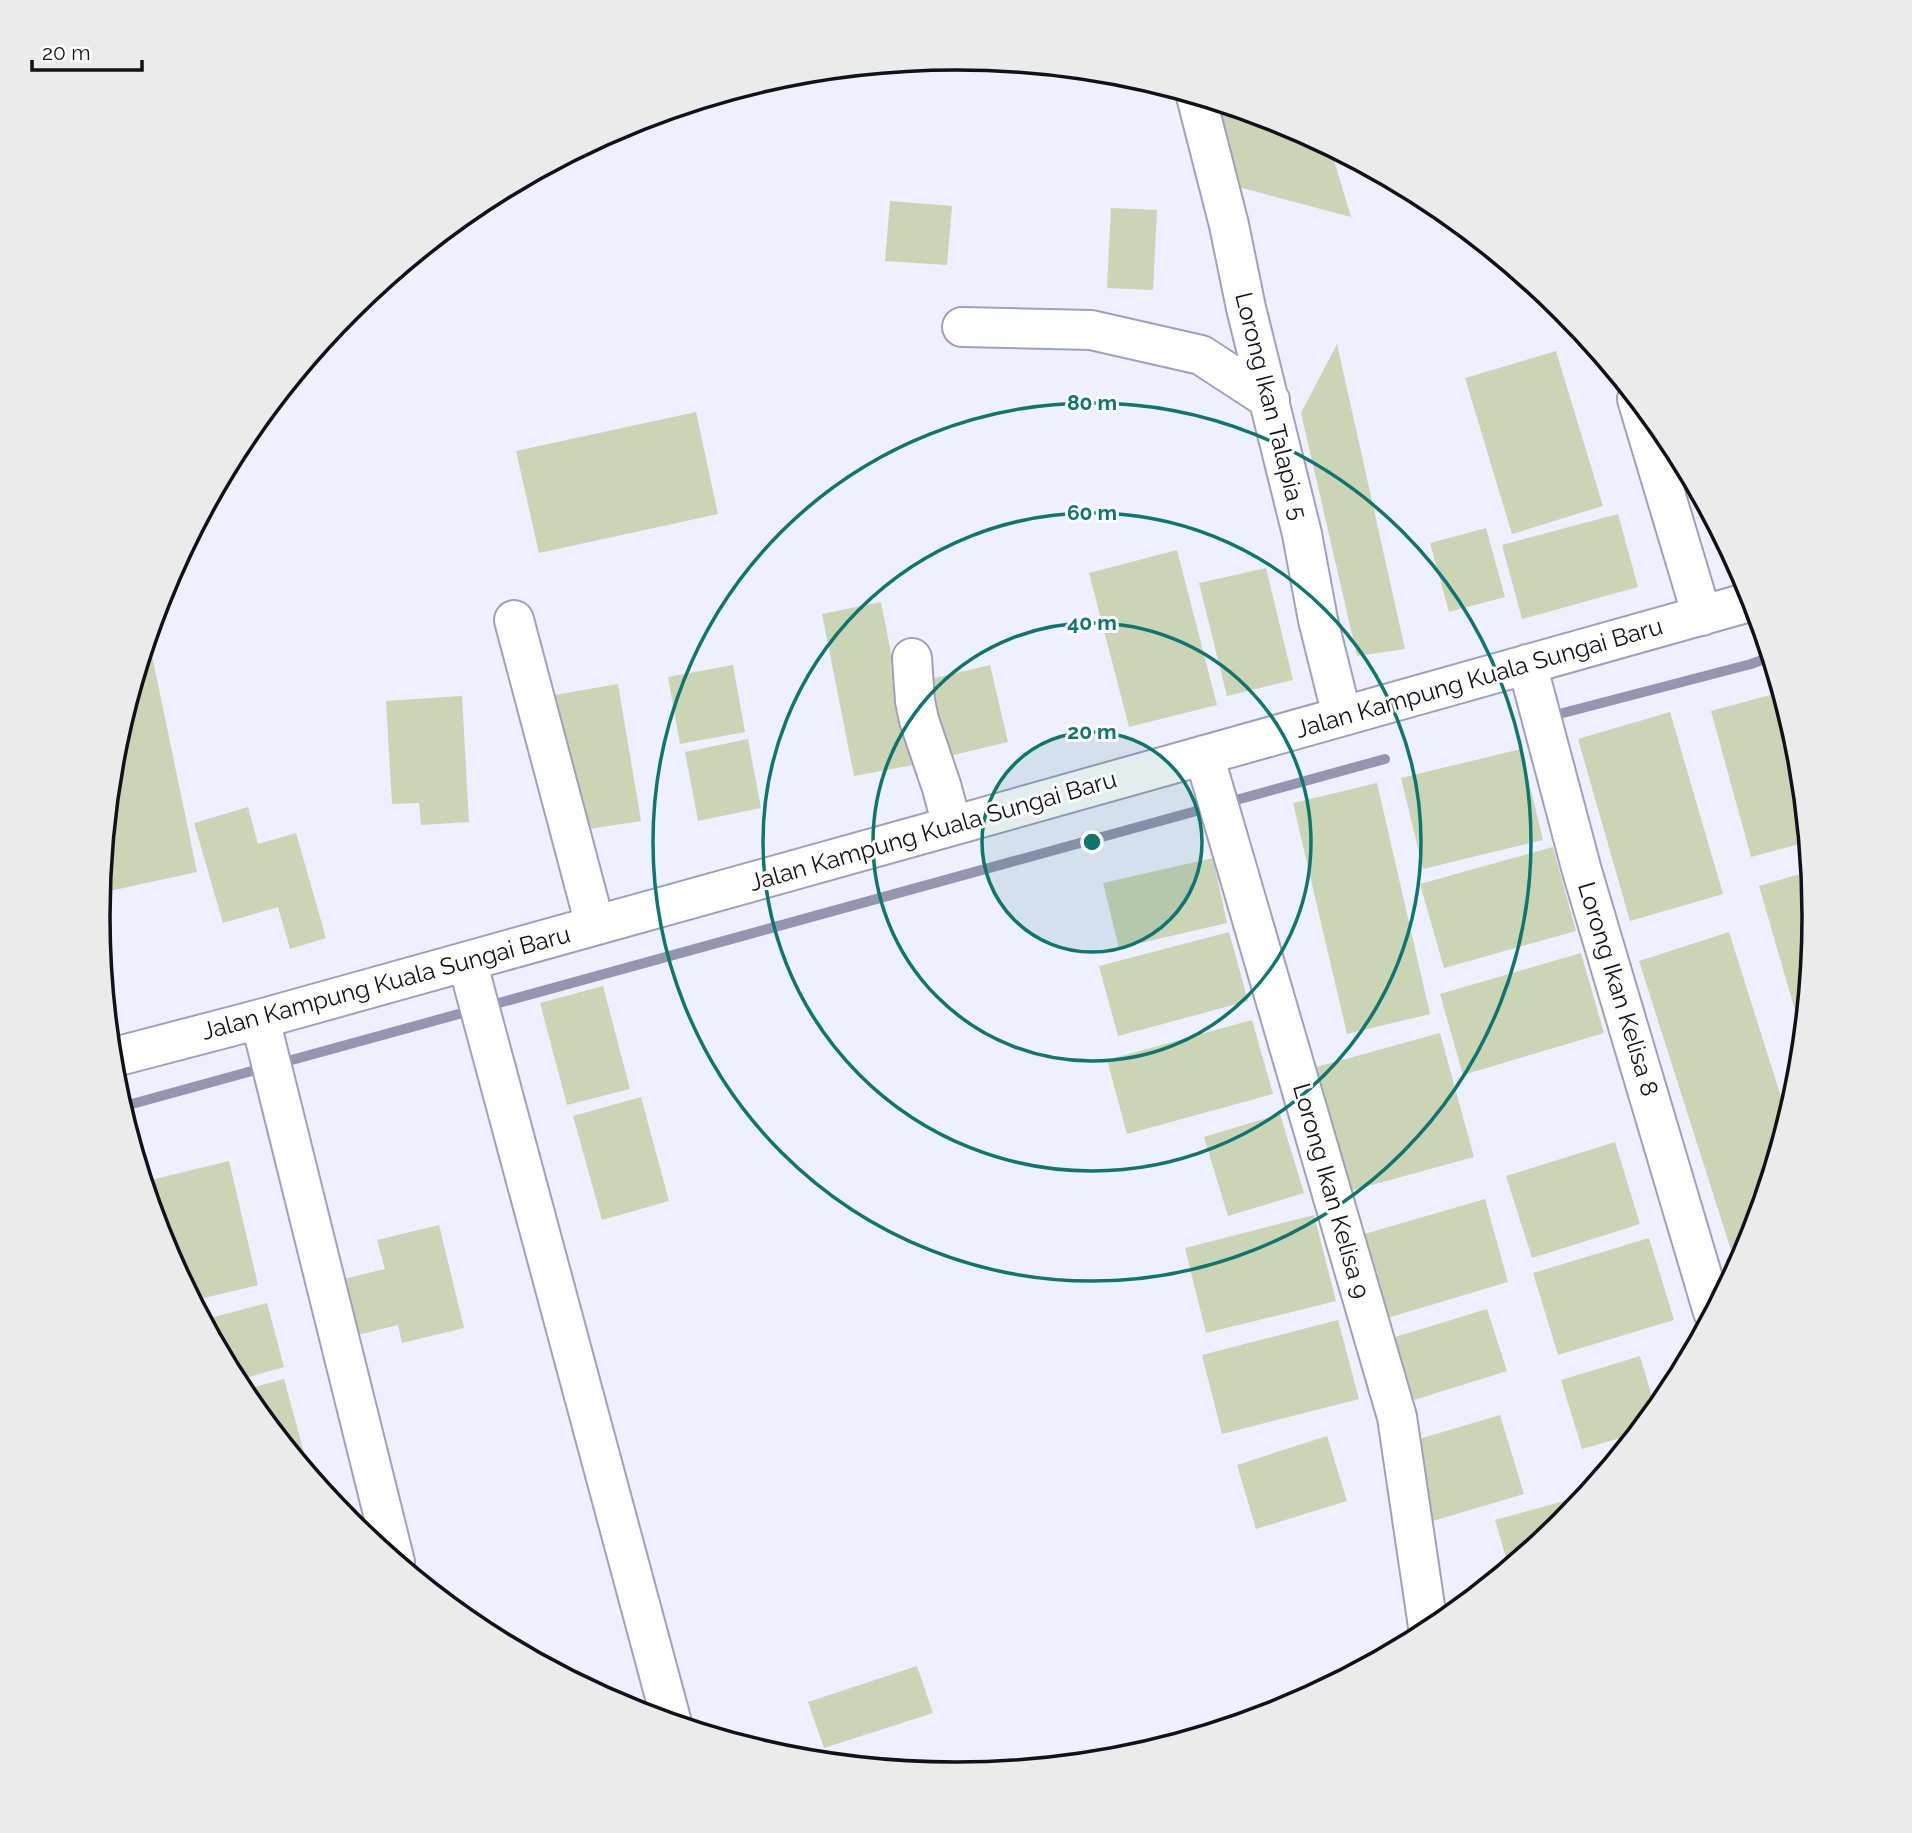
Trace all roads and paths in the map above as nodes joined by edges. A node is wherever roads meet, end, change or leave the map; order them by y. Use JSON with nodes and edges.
{"nodes":[{"id":1,"x":1199,"y":106,"type":"edge"},
{"id":2,"x":961,"y":327,"type":"dead end"},
{"id":3,"x":1270,"y":400,"type":"junction"},
{"id":4,"x":1645,"y":424,"type":"edge"},
{"id":5,"x":1742,"y":604,"type":"edge"},
{"id":6,"x":1702,"y":616,"type":"junction"},
{"id":7,"x":514,"y":620,"type":"dead end"},
{"id":8,"x":912,"y":657,"type":"dead end"},
{"id":9,"x":1527,"y":664,"type":"junction"},
{"id":10,"x":1342,"y":716,"type":"junction"},
{"id":11,"x":1209,"y":772,"type":"junction"},
{"id":12,"x":952,"y":827,"type":"junction"},
{"id":13,"x":595,"y":925,"type":"junction"},
{"id":14,"x":470,"y":970,"type":"junction"},
{"id":15,"x":262,"y":1029,"type":"junction"},
{"id":16,"x":122,"y":1056,"type":"edge"},
{"id":17,"x":1710,"y":1301,"type":"edge"},
{"id":18,"x":391,"y":1547,"type":"edge"},
{"id":19,"x":1427,"y":1619,"type":"edge"},
{"id":20,"x":669,"y":1713,"type":"edge"}],
"edges":[{"from":1,"to":3,"type":"street","name":"Lorong Ikan Talapia 5"},
{"from":2,"to":3,"type":"street"},
{"from":3,"to":10,"type":"street","name":"Lorong Ikan Talapia 5"},
{"from":4,"to":6,"type":"street"},
{"from":5,"to":6,"type":"street","name":"Jalan Kampung Kuala Sungai Baru"},
{"from":6,"to":9,"type":"street","name":"Jalan Kampung Kuala Sungai Baru"},
{"from":7,"to":13,"type":"street"},
{"from":8,"to":12,"type":"street"},
{"from":9,"to":10,"type":"street","name":"Jalan Kampung Kuala Sungai Baru"},
{"from":9,"to":17,"type":"street","name":"Lorong Ikan Kelisa 8"},
{"from":10,"to":11,"type":"street","name":"Jalan Kampung Kuala Sungai Baru"},
{"from":11,"to":12,"type":"street","name":"Jalan Kampung Kuala Sungai Baru"},
{"from":11,"to":19,"type":"street","name":"Lorong Ikan Kelisa 9"},
{"from":12,"to":13,"type":"street","name":"Jalan Kampung Kuala Sungai Baru"},
{"from":13,"to":14,"type":"street","name":"Jalan Kampung Kuala Sungai Baru"},
{"from":14,"to":15,"type":"street","name":"Jalan Kampung Kuala Sungai Baru"},
{"from":14,"to":20,"type":"street"},
{"from":15,"to":16,"type":"street","name":"Jalan Kampung Kuala Sungai Baru"},
{"from":15,"to":18,"type":"street"}]}
